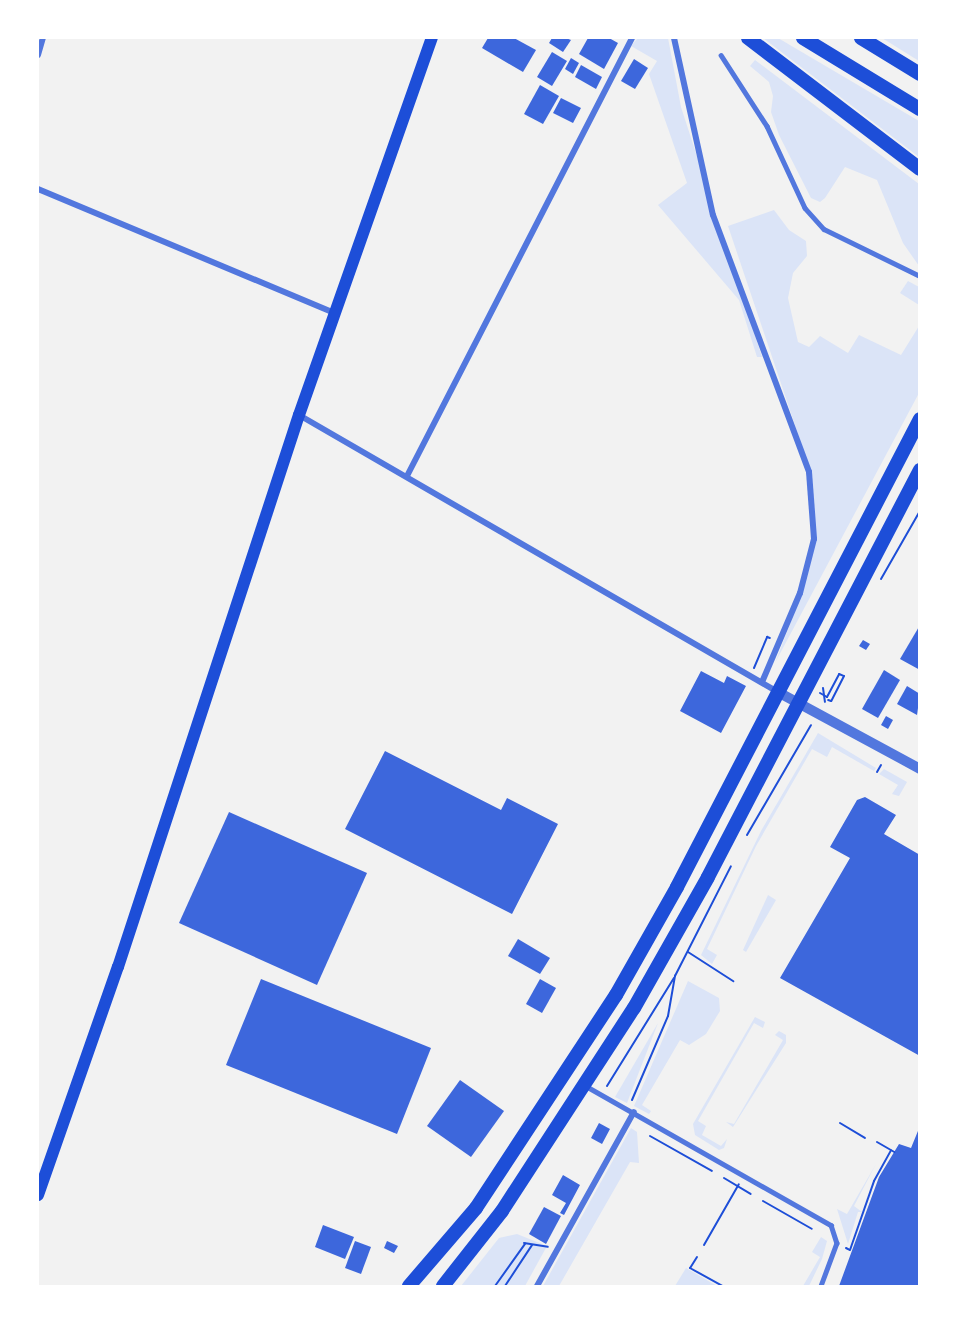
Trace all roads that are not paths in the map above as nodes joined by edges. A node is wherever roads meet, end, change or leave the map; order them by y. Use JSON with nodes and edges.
{"nodes":[{"id":1,"x":43,"y":38,"type":"edge"},
{"id":2,"x":432,"y":38,"type":"edge"},
{"id":3,"x":632,"y":38,"type":"edge"},
{"id":4,"x":674,"y":38,"type":"edge"},
{"id":5,"x":748,"y":38,"type":"edge"},
{"id":6,"x":803,"y":38,"type":"edge"},
{"id":7,"x":861,"y":38,"type":"edge"},
{"id":8,"x":38,"y":55,"type":"edge"},
{"id":9,"x":721,"y":55,"type":"dead end"},
{"id":10,"x":920,"y":74,"type":"edge"},
{"id":11,"x":920,"y":109,"type":"edge"},
{"id":12,"x":920,"y":169,"type":"edge"},
{"id":13,"x":38,"y":189,"type":"edge"},
{"id":14,"x":920,"y":276,"type":"edge"},
{"id":15,"x":335,"y":313,"type":"junction"},
{"id":16,"x":299,"y":415,"type":"junction"},
{"id":17,"x":920,"y":419,"type":"edge"},
{"id":18,"x":920,"y":470,"type":"edge"},
{"id":19,"x":407,"y":476,"type":"junction"},
{"id":20,"x":762,"y":682,"type":"junction"},
{"id":21,"x":776,"y":691,"type":"junction"},
{"id":22,"x":798,"y":704,"type":"junction"},
{"id":23,"x":920,"y":769,"type":"edge"},
{"id":24,"x":585,"y":1086,"type":"junction"},
{"id":25,"x":631,"y":1111,"type":"junction"},
{"id":26,"x":38,"y":1195,"type":"edge"},
{"id":27,"x":410,"y":1287,"type":"edge"},
{"id":28,"x":443,"y":1287,"type":"edge"},
{"id":29,"x":537,"y":1287,"type":"edge"},
{"id":30,"x":821,"y":1287,"type":"edge"}],
"edges":[{"from":1,"to":8,"type":"street"},
{"from":2,"to":15,"type":"main road"},
{"from":3,"to":19,"type":"street"},
{"from":4,"to":20,"type":"street"},
{"from":5,"to":12,"type":"highway"},
{"from":6,"to":11,"type":"highway"},
{"from":7,"to":10,"type":"highway"},
{"from":9,"to":14,"type":"lane"},
{"from":13,"to":15,"type":"street"},
{"from":15,"to":16,"type":"main road"},
{"from":16,"to":19,"type":"street"},
{"from":16,"to":26,"type":"main road"},
{"from":17,"to":21,"type":"highway"},
{"from":18,"to":22,"type":"highway"},
{"from":19,"to":20,"type":"street"},
{"from":20,"to":21,"type":"street"},
{"from":21,"to":22,"type":"street"},
{"from":21,"to":27,"type":"highway"},
{"from":22,"to":23,"type":"street"},
{"from":22,"to":24,"type":"highway"},
{"from":24,"to":25,"type":"lane"},
{"from":24,"to":28,"type":"highway"},
{"from":25,"to":29,"type":"street"},
{"from":25,"to":30,"type":"lane"}]}
